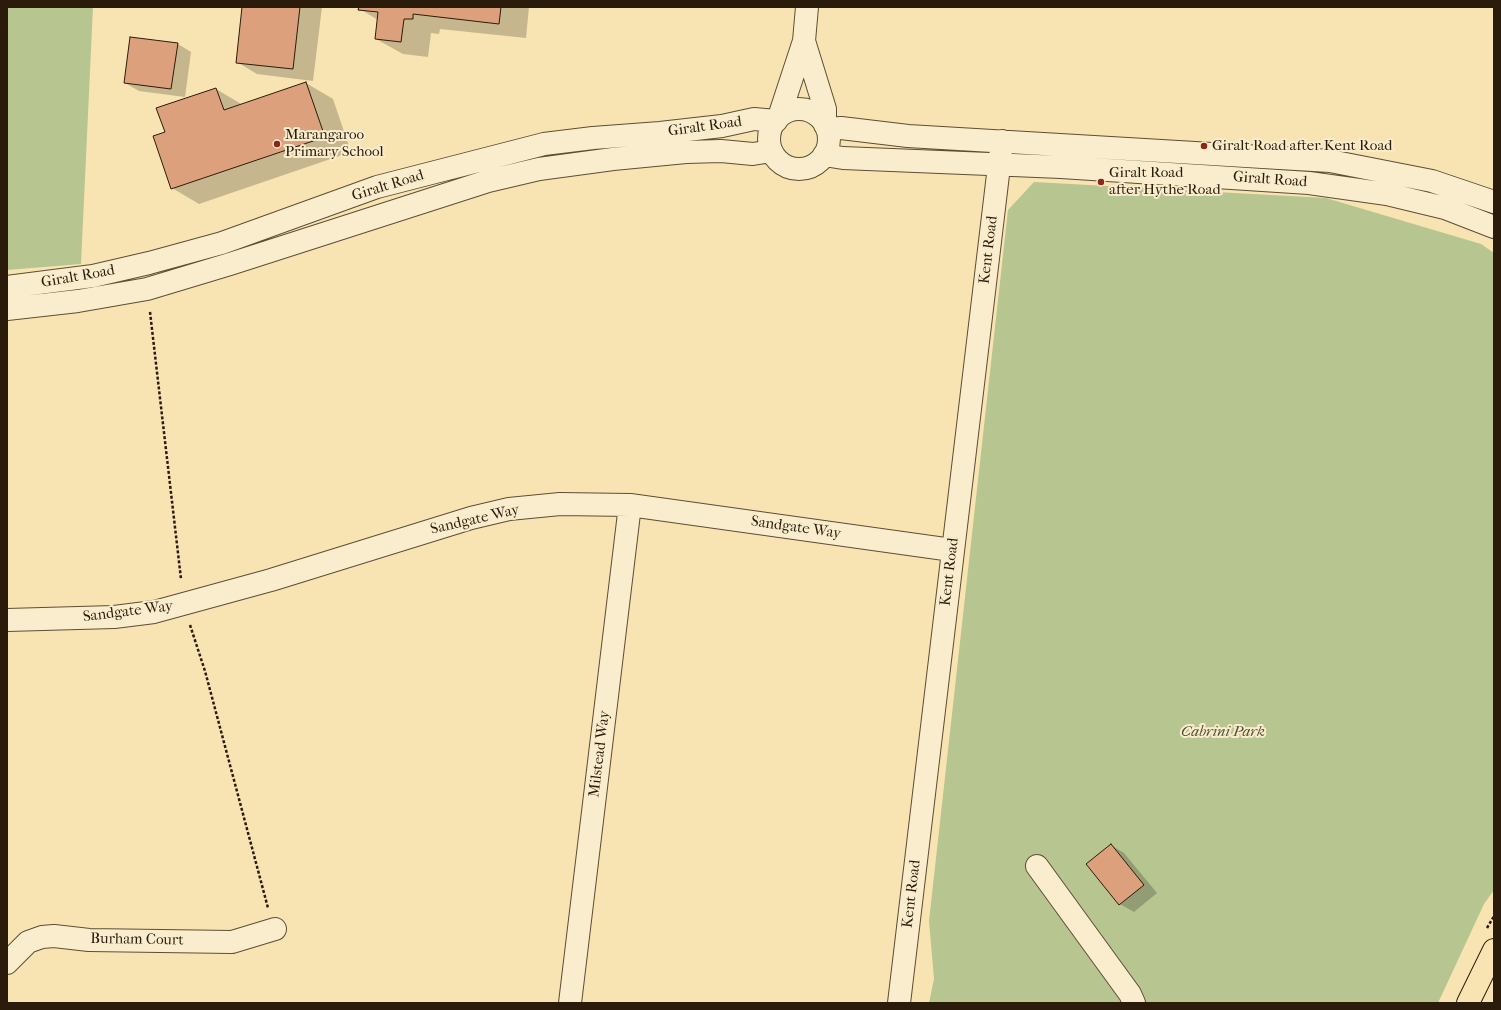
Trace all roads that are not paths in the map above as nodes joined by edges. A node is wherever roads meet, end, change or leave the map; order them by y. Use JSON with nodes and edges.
{"nodes":[{"id":1,"x":808,"y":7,"type":"edge"},
{"id":2,"x":804,"y":41,"type":"junction"},
{"id":3,"x":778,"y":119,"type":"junction"},
{"id":4,"x":826,"y":127,"type":"junction"},
{"id":5,"x":1002,"y":141,"type":"junction"},
{"id":6,"x":771,"y":151,"type":"junction"},
{"id":7,"x":824,"y":155,"type":"junction"},
{"id":8,"x":1000,"y":166,"type":"junction"},
{"id":9,"x":1493,"y":198,"type":"edge"},
{"id":10,"x":1489,"y":225,"type":"edge"},
{"id":11,"x":7,"y":287,"type":"edge"},
{"id":12,"x":7,"y":309,"type":"edge"},
{"id":13,"x":630,"y":505,"type":"junction"},
{"id":14,"x":952,"y":550,"type":"junction"},
{"id":15,"x":7,"y":620,"type":"edge"},
{"id":16,"x":1037,"y":866,"type":"dead end"},
{"id":17,"x":275,"y":929,"type":"dead end"},
{"id":18,"x":1494,"y":950,"type":"edge"},
{"id":19,"x":7,"y":963,"type":"edge"},
{"id":20,"x":570,"y":1003,"type":"edge"},
{"id":21,"x":899,"y":1003,"type":"edge"},
{"id":22,"x":1134,"y":1003,"type":"edge"},
{"id":23,"x":1468,"y":1003,"type":"edge"}],
"edges":[{"from":1,"to":2,"type":"street"},
{"from":2,"to":3,"type":"street"},
{"from":2,"to":4,"type":"street"},
{"from":3,"to":4,"type":"street"},
{"from":3,"to":6,"type":"street"},
{"from":3,"to":11,"type":"street","name":"Giralt Road"},
{"from":4,"to":5,"type":"street","name":"Giralt Road"},
{"from":4,"to":7,"type":"street"},
{"from":5,"to":8,"type":"street","name":"Kent Road"},
{"from":5,"to":9,"type":"street","name":"Giralt Road"},
{"from":6,"to":7,"type":"street"},
{"from":6,"to":12,"type":"street","name":"Giralt Road"},
{"from":7,"to":8,"type":"street","name":"Giralt Road"},
{"from":8,"to":10,"type":"street","name":"Giralt Road"},
{"from":8,"to":14,"type":"street","name":"Kent Road"},
{"from":9,"to":10,"type":"street"},
{"from":13,"to":14,"type":"street","name":"Sandgate Way"},
{"from":13,"to":15,"type":"street","name":"Sandgate Way"},
{"from":13,"to":20,"type":"street","name":"Milstead Way"},
{"from":14,"to":21,"type":"street","name":"Kent Road"},
{"from":16,"to":22,"type":"street"},
{"from":17,"to":19,"type":"street","name":"Burham Court"},
{"from":18,"to":23,"type":"main road"}]}
